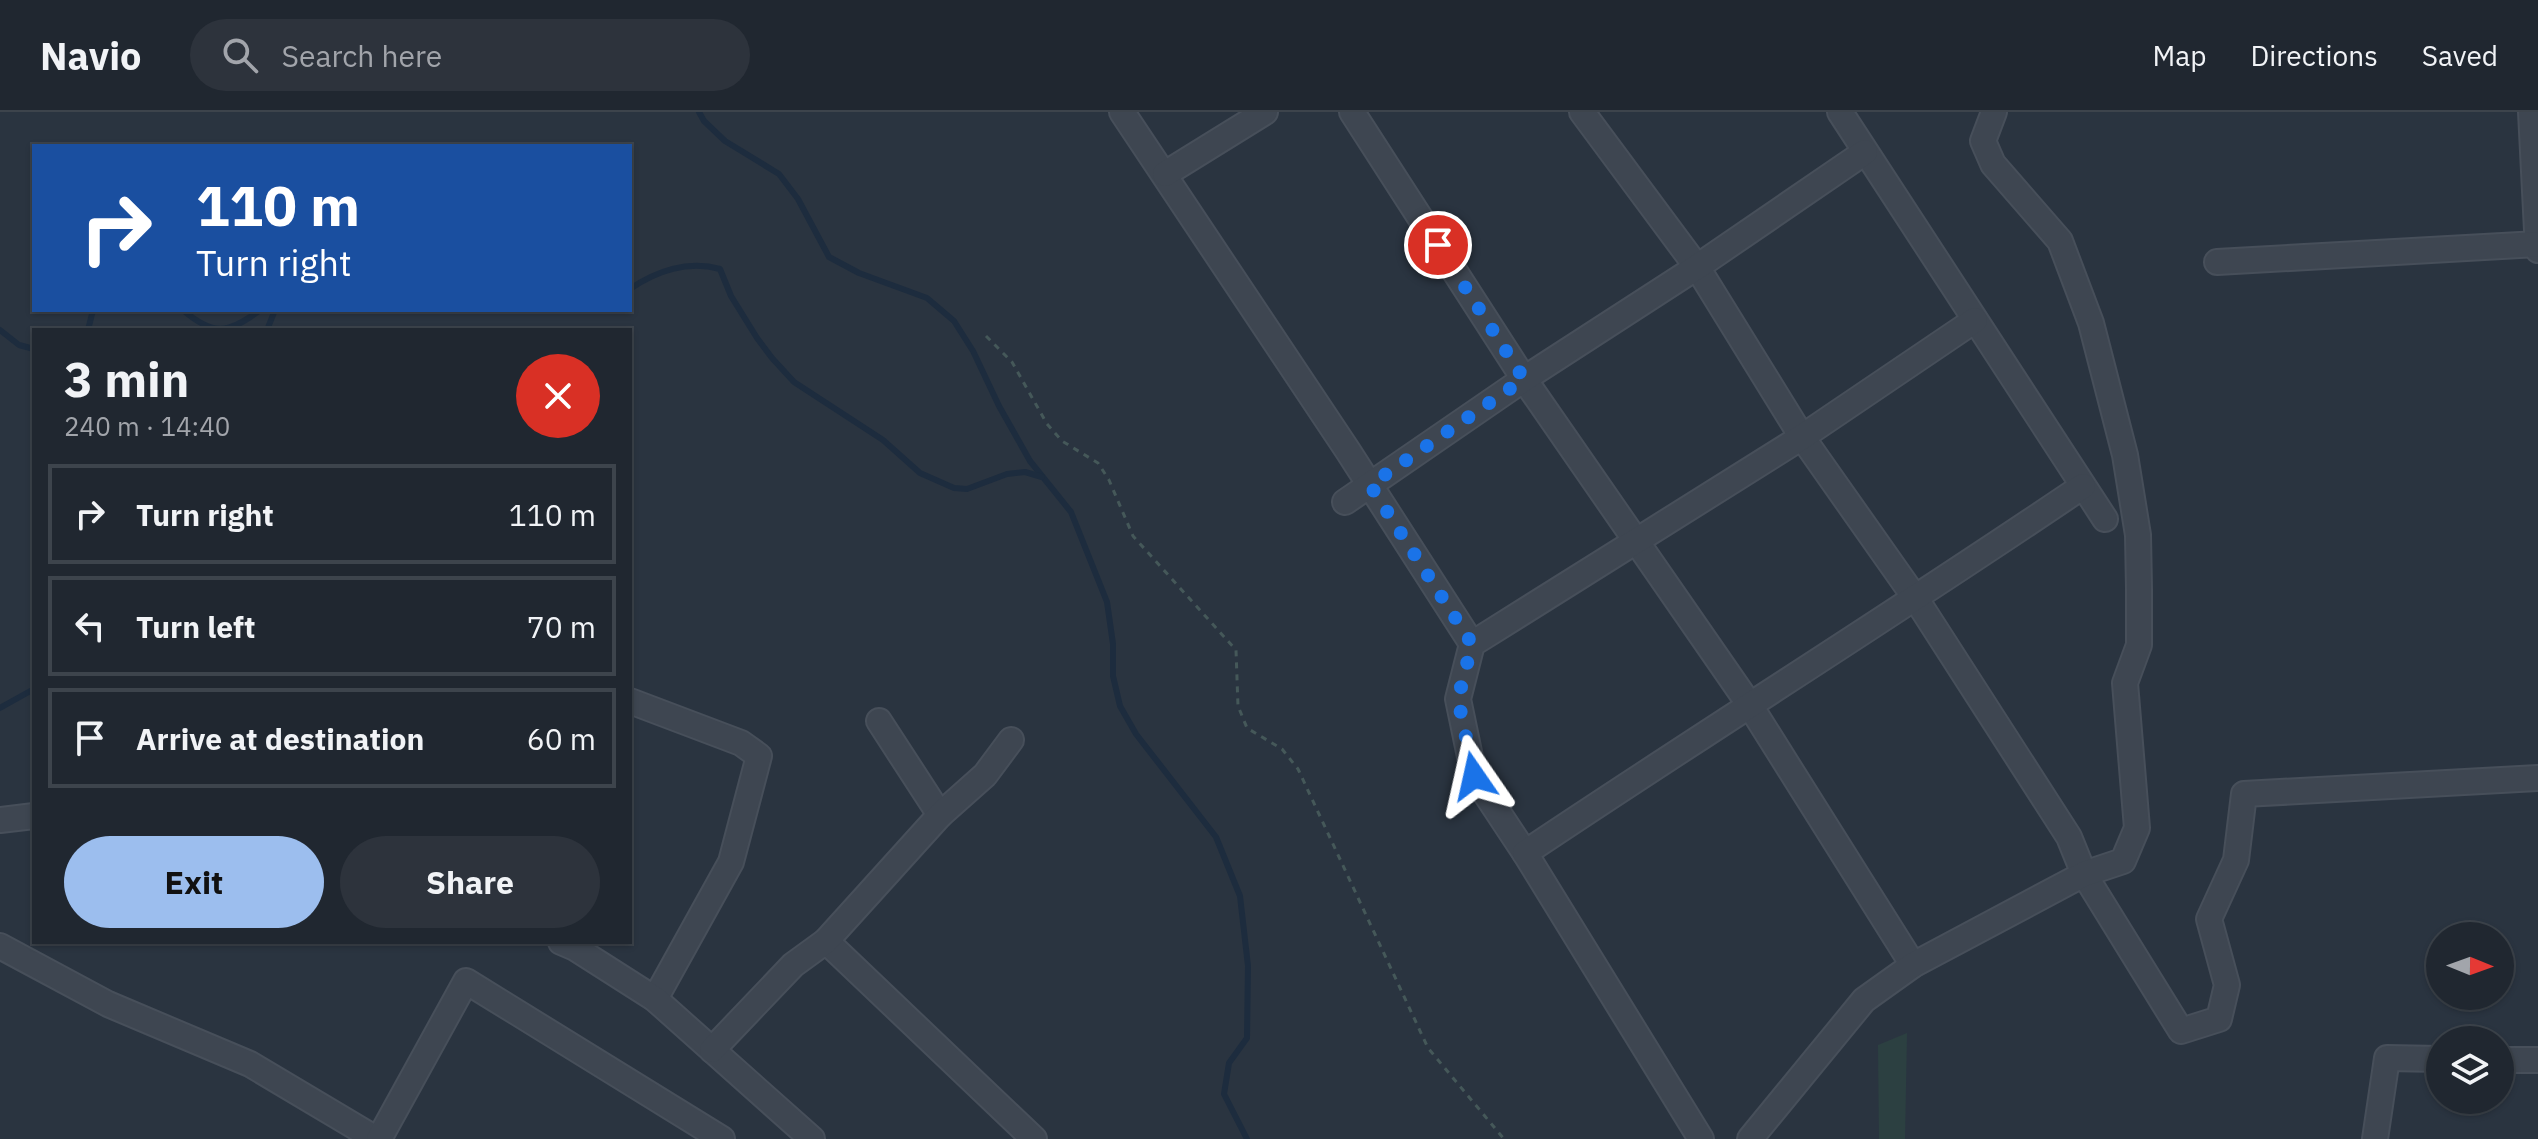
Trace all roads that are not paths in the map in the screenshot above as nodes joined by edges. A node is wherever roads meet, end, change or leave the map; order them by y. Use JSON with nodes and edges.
{"nodes":[{"id":1,"x":1122,"y":112,"type":"edge"},
{"id":2,"x":1265,"y":112,"type":"edge"},
{"id":3,"x":1352,"y":112,"type":"edge"},
{"id":4,"x":1582,"y":112,"type":"edge"},
{"id":5,"x":1840,"y":112,"type":"edge"},
{"id":6,"x":1994,"y":112,"type":"edge"},
{"id":7,"x":2531,"y":112,"type":"edge"},
{"id":8,"x":1865,"y":152,"type":"junction"},
{"id":9,"x":1165,"y":174,"type":"junction"},
{"id":10,"x":2538,"y":244,"type":"edge"},
{"id":11,"x":2538,"y":250,"type":"edge"},
{"id":12,"x":2217,"y":262,"type":"dead end"},
{"id":13,"x":1697,"y":267,"type":"junction"},
{"id":14,"x":1975,"y":320,"type":"junction"},
{"id":15,"x":1524,"y":379,"type":"junction"},
{"id":16,"x":1802,"y":437,"type":"junction"},
{"id":17,"x":1370,"y":485,"type":"junction"},
{"id":18,"x":2083,"y":486,"type":"junction"},
{"id":19,"x":1345,"y":502,"type":"dead end"},
{"id":20,"x":2105,"y":519,"type":"dead end"},
{"id":21,"x":1637,"y":541,"type":"junction"},
{"id":22,"x":1916,"y":599,"type":"junction"},
{"id":23,"x":1472,"y":644,"type":"junction"},
{"id":24,"x":632,"y":702,"type":"edge"},
{"id":25,"x":1749,"y":704,"type":"junction"},
{"id":26,"x":879,"y":721,"type":"dead end"},
{"id":27,"x":1011,"y":740,"type":"dead end"},
{"id":28,"x":2538,"y":778,"type":"edge"},
{"id":29,"x":940,"y":815,"type":"junction"},
{"id":30,"x":32,"y":816,"type":"edge"},
{"id":31,"x":0,"y":820,"type":"edge"},
{"id":32,"x":1525,"y":853,"type":"junction"},
{"id":33,"x":2084,"y":874,"type":"junction"},
{"id":34,"x":826,"y":941,"type":"junction"},
{"id":35,"x":566,"y":944,"type":"edge"},
{"id":36,"x":0,"y":946,"type":"edge"},
{"id":37,"x":1913,"y":965,"type":"junction"},
{"id":38,"x":655,"y":999,"type":"junction"},
{"id":39,"x":712,"y":1050,"type":"junction"},
{"id":40,"x":2426,"y":1059,"type":"edge"},
{"id":41,"x":2514,"y":1060,"type":"edge"},
{"id":42,"x":2538,"y":1060,"type":"edge"},
{"id":43,"x":378,"y":1139,"type":"edge"},
{"id":44,"x":722,"y":1139,"type":"edge"},
{"id":45,"x":812,"y":1139,"type":"edge"},
{"id":46,"x":1034,"y":1139,"type":"edge"},
{"id":47,"x":1701,"y":1139,"type":"edge"},
{"id":48,"x":1750,"y":1139,"type":"edge"},
{"id":49,"x":2375,"y":1139,"type":"edge"}],
"edges":[{"from":1,"to":9,"type":"street"},
{"from":2,"to":9,"type":"street"},
{"from":3,"to":15,"type":"street"},
{"from":4,"to":13,"type":"street"},
{"from":5,"to":8,"type":"street"},
{"from":6,"to":33,"type":"street"},
{"from":7,"to":10,"type":"street"},
{"from":8,"to":13,"type":"street"},
{"from":8,"to":14,"type":"street"},
{"from":9,"to":17,"type":"street"},
{"from":10,"to":11,"type":"street"},
{"from":10,"to":12,"type":"street"},
{"from":13,"to":15,"type":"street"},
{"from":13,"to":16,"type":"street"},
{"from":14,"to":16,"type":"street"},
{"from":14,"to":18,"type":"street"},
{"from":15,"to":17,"type":"street"},
{"from":15,"to":21,"type":"street"},
{"from":16,"to":21,"type":"street"},
{"from":16,"to":22,"type":"street"},
{"from":17,"to":19,"type":"street"},
{"from":17,"to":23,"type":"street"},
{"from":18,"to":20,"type":"street"},
{"from":18,"to":22,"type":"street"},
{"from":21,"to":23,"type":"street"},
{"from":21,"to":25,"type":"street"},
{"from":22,"to":25,"type":"street"},
{"from":22,"to":33,"type":"street"},
{"from":23,"to":32,"type":"street"},
{"from":24,"to":38,"type":"street"},
{"from":25,"to":32,"type":"street"},
{"from":25,"to":37,"type":"street"},
{"from":26,"to":29,"type":"street"},
{"from":27,"to":29,"type":"street"},
{"from":28,"to":33,"type":"street"},
{"from":29,"to":34,"type":"street"},
{"from":30,"to":31,"type":"street"},
{"from":32,"to":47,"type":"street"},
{"from":33,"to":37,"type":"street"},
{"from":34,"to":39,"type":"street"},
{"from":34,"to":46,"type":"street"},
{"from":35,"to":38,"type":"street"},
{"from":36,"to":43,"type":"street"},
{"from":37,"to":48,"type":"street"},
{"from":38,"to":39,"type":"street"},
{"from":39,"to":45,"type":"street"},
{"from":40,"to":49,"type":"street"},
{"from":41,"to":42,"type":"street"},
{"from":43,"to":44,"type":"street"}]}
